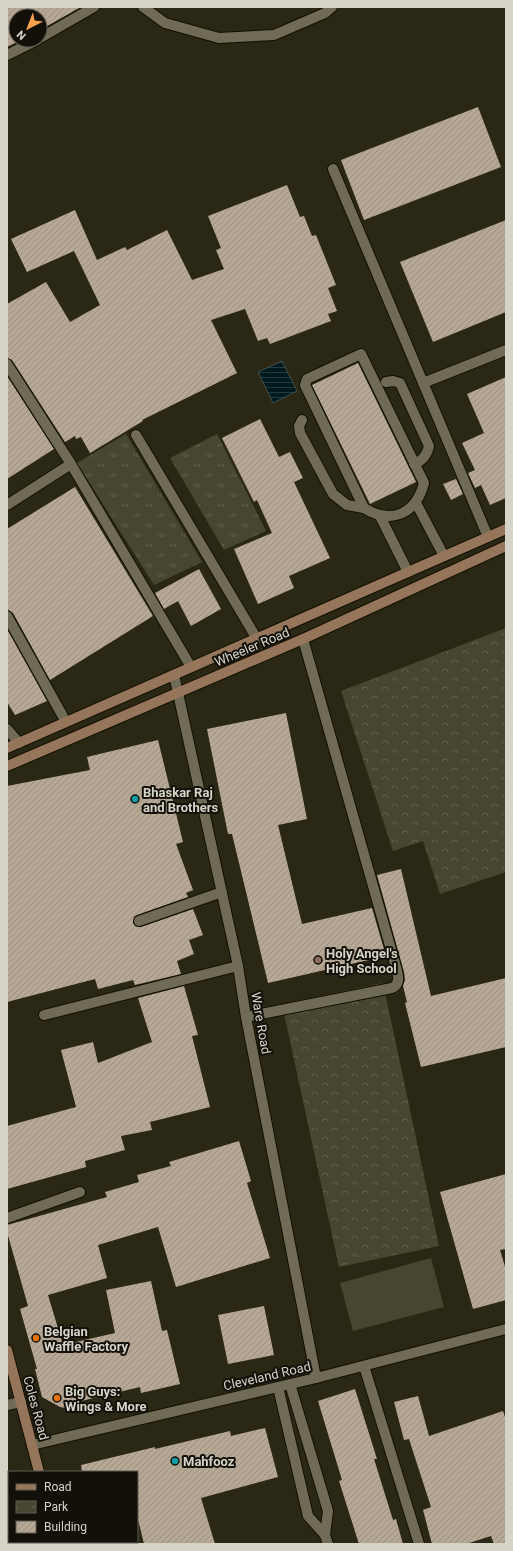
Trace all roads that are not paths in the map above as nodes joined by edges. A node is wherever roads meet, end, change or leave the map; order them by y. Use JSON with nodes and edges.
{"nodes":[{"id":1,"x":94,"y":7,"type":"edge"},
{"id":2,"x":143,"y":7,"type":"edge"},
{"id":3,"x":332,"y":7,"type":"edge"},
{"id":4,"x":48,"y":33,"type":"edge"},
{"id":5,"x":21,"y":48,"type":"edge"},
{"id":6,"x":7,"y":55,"type":"edge"},
{"id":7,"x":333,"y":169,"type":"dead end"},
{"id":8,"x":506,"y":350,"type":"edge"},
{"id":9,"x":7,"y":364,"type":"edge"},
{"id":10,"x":386,"y":382,"type":"dead end"},
{"id":11,"x":423,"y":383,"type":"junction"},
{"id":12,"x":302,"y":420,"type":"dead end"},
{"id":13,"x":136,"y":435,"type":"dead end"},
{"id":14,"x":71,"y":464,"type":"junction"},
{"id":15,"x":414,"y":464,"type":"junction"},
{"id":16,"x":416,"y":503,"type":"junction"},
{"id":17,"x":7,"y":505,"type":"edge"},
{"id":18,"x":364,"y":508,"type":"junction"},
{"id":19,"x":380,"y":516,"type":"junction"},
{"id":20,"x":506,"y":529,"type":"edge"},
{"id":21,"x":488,"y":537,"type":"junction"},
{"id":22,"x":506,"y":546,"type":"edge"},
{"id":23,"x":444,"y":556,"type":"junction"},
{"id":24,"x":408,"y":572,"type":"junction"},
{"id":25,"x":7,"y":616,"type":"edge"},
{"id":26,"x":257,"y":638,"type":"junction"},
{"id":27,"x":303,"y":639,"type":"junction"},
{"id":28,"x":224,"y":653,"type":"junction"},
{"id":29,"x":190,"y":667,"type":"junction"},
{"id":30,"x":230,"y":671,"type":"junction"},
{"id":31,"x":174,"y":675,"type":"junction"},
{"id":32,"x":178,"y":693,"type":"junction"},
{"id":33,"x":66,"y":722,"type":"junction"},
{"id":34,"x":7,"y":729,"type":"edge"},
{"id":35,"x":19,"y":743,"type":"junction"},
{"id":36,"x":7,"y":748,"type":"edge"},
{"id":37,"x":7,"y":766,"type":"edge"},
{"id":38,"x":222,"y":892,"type":"junction"},
{"id":39,"x":139,"y":921,"type":"dead end"},
{"id":40,"x":238,"y":966,"type":"junction"},
{"id":41,"x":44,"y":1015,"type":"dead end"},
{"id":42,"x":246,"y":1017,"type":"junction"},
{"id":43,"x":80,"y":1192,"type":"dead end"},
{"id":44,"x":7,"y":1218,"type":"edge"},
{"id":45,"x":506,"y":1329,"type":"edge"},
{"id":46,"x":7,"y":1350,"type":"edge"},
{"id":47,"x":364,"y":1366,"type":"junction"},
{"id":48,"x":316,"y":1378,"type":"junction"},
{"id":49,"x":290,"y":1384,"type":"junction"},
{"id":50,"x":278,"y":1387,"type":"junction"},
{"id":51,"x":21,"y":1402,"type":"junction"},
{"id":52,"x":7,"y":1405,"type":"edge"},
{"id":53,"x":32,"y":1445,"type":"junction"},
{"id":54,"x":39,"y":1471,"type":"edge"},
{"id":55,"x":326,"y":1540,"type":"edge"},
{"id":56,"x":419,"y":1544,"type":"edge"}],
"edges":[{"from":1,"to":4,"type":"street"},
{"from":2,"to":3,"type":"street"},
{"from":5,"to":6,"type":"street"},
{"from":7,"to":11,"type":"street"},
{"from":8,"to":11,"type":"street"},
{"from":9,"to":14,"type":"street"},
{"from":10,"to":15,"type":"street"},
{"from":11,"to":21,"type":"street"},
{"from":12,"to":18,"type":"street"},
{"from":13,"to":26,"type":"street"},
{"from":14,"to":17,"type":"street"},
{"from":14,"to":29,"type":"street"},
{"from":15,"to":16,"type":"street"},
{"from":15,"to":18,"type":"street"},
{"from":16,"to":19,"type":"street"},
{"from":16,"to":23,"type":"street"},
{"from":18,"to":19,"type":"street"},
{"from":19,"to":24,"type":"street"},
{"from":20,"to":21,"type":"main road","name":"Wheeler Road"},
{"from":21,"to":23,"type":"main road","name":"Wheeler Road"},
{"from":22,"to":27,"type":"main road","name":"Wheeler Road"},
{"from":23,"to":24,"type":"main road","name":"Wheeler Road"},
{"from":24,"to":26,"type":"main road","name":"Wheeler Road"},
{"from":25,"to":33,"type":"street"},
{"from":26,"to":28,"type":"main road","name":"Wheeler Road"},
{"from":27,"to":30,"type":"main road","name":"Wheeler Road"},
{"from":27,"to":42,"type":"street"},
{"from":28,"to":29,"type":"main road","name":"Wheeler Road"},
{"from":28,"to":30,"type":"main road"},
{"from":29,"to":31,"type":"main road","name":"Wheeler Road"},
{"from":30,"to":32,"type":"main road","name":"Wheeler Road"},
{"from":31,"to":32,"type":"street","name":"Ware Road"},
{"from":31,"to":33,"type":"main road","name":"Wheeler Road"},
{"from":32,"to":37,"type":"main road","name":"Wheeler Road"},
{"from":32,"to":38,"type":"street","name":"Ware Road"},
{"from":33,"to":35,"type":"main road","name":"Wheeler Road"},
{"from":34,"to":35,"type":"street"},
{"from":35,"to":36,"type":"main road","name":"Wheeler Road"},
{"from":38,"to":39,"type":"street"},
{"from":38,"to":40,"type":"street","name":"Ware Road"},
{"from":40,"to":41,"type":"street"},
{"from":40,"to":42,"type":"street","name":"Ware Road"},
{"from":42,"to":48,"type":"street","name":"Ware Road"},
{"from":43,"to":44,"type":"street"},
{"from":45,"to":47,"type":"street","name":"Cleveland Road"},
{"from":46,"to":51,"type":"main road","name":"Coles Road"},
{"from":47,"to":48,"type":"street","name":"Cleveland Road"},
{"from":47,"to":56,"type":"street"},
{"from":48,"to":49,"type":"street","name":"Cleveland Road"},
{"from":49,"to":50,"type":"street","name":"Cleveland Road"},
{"from":49,"to":55,"type":"street"},
{"from":50,"to":53,"type":"street","name":"Cleveland Road"},
{"from":50,"to":55,"type":"street"},
{"from":51,"to":52,"type":"street"},
{"from":51,"to":53,"type":"main road","name":"Coles Road"},
{"from":53,"to":54,"type":"main road","name":"Coles Road"}]}
